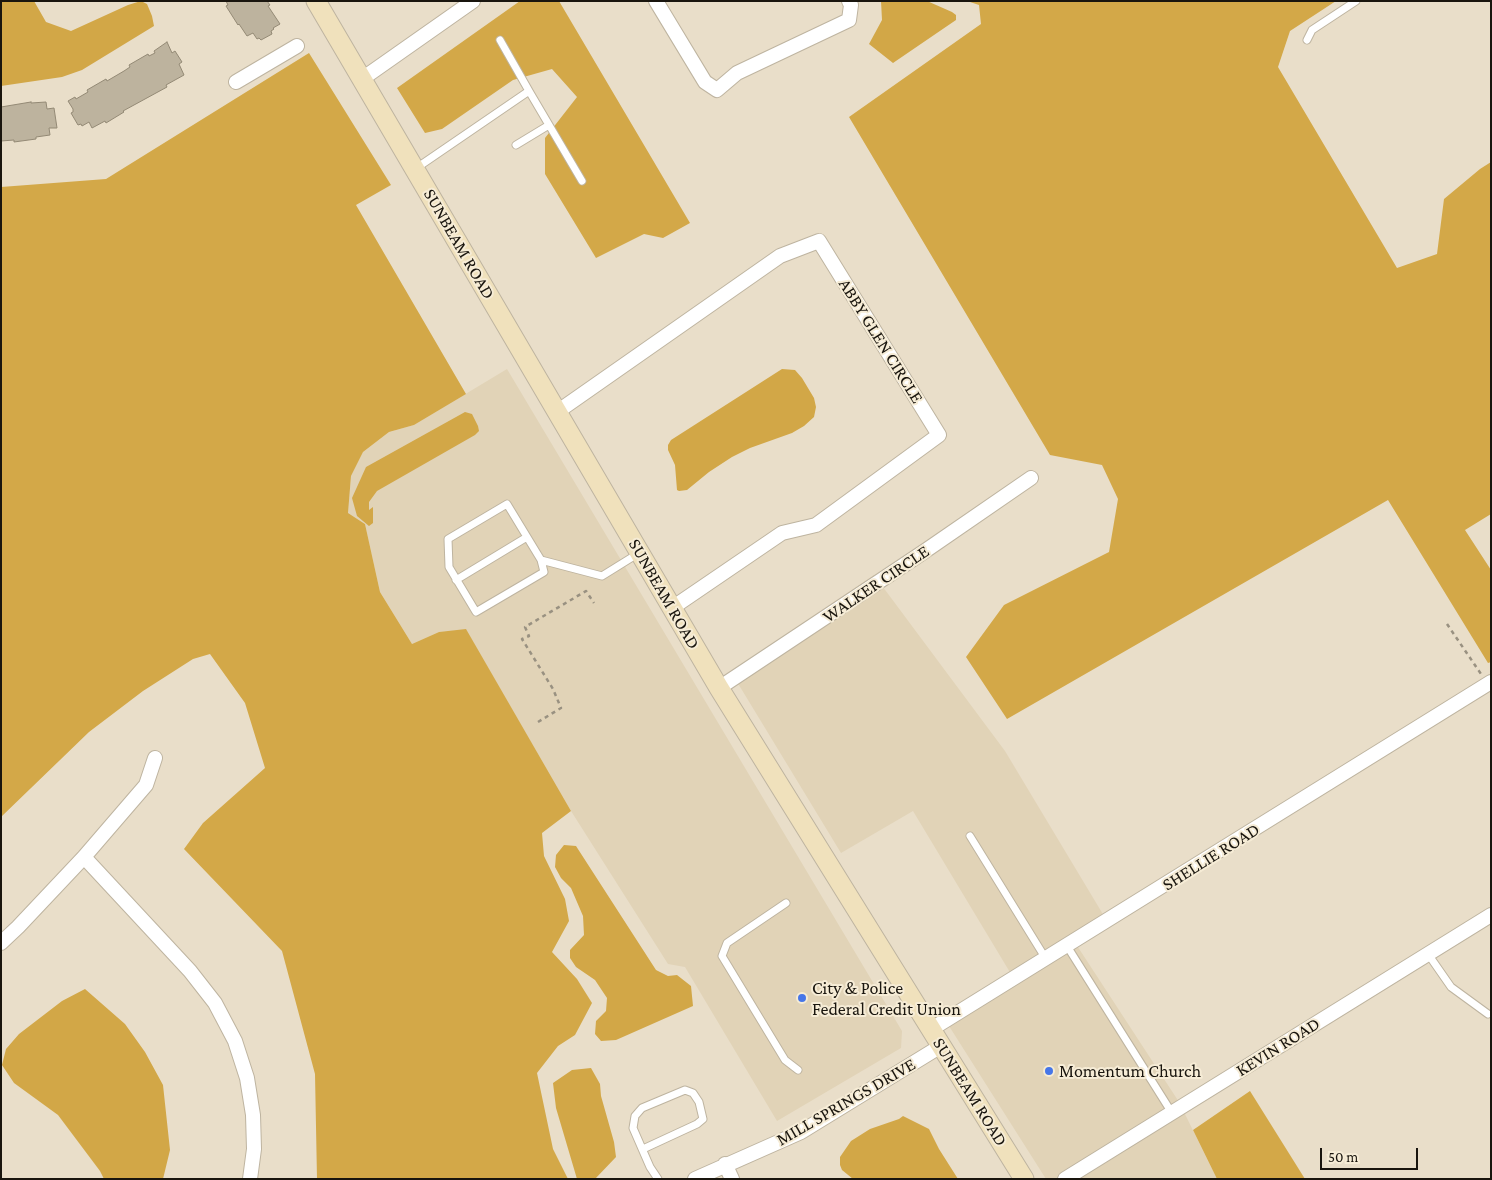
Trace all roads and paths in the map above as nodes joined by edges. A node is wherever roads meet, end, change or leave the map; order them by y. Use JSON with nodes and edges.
{"nodes":[{"id":1,"x":316,"y":1,"type":"edge"},
{"id":2,"x":473,"y":1,"type":"edge"},
{"id":3,"x":656,"y":1,"type":"edge"},
{"id":4,"x":849,"y":1,"type":"edge"},
{"id":5,"x":1356,"y":1,"type":"edge"},
{"id":6,"x":500,"y":40,"type":"dead end"},
{"id":7,"x":1307,"y":40,"type":"dead end"},
{"id":8,"x":297,"y":46,"type":"dead end"},
{"id":9,"x":362,"y":79,"type":"junction"},
{"id":10,"x":236,"y":82,"type":"dead end"},
{"id":11,"x":529,"y":91,"type":"junction"},
{"id":12,"x":549,"y":125,"type":"junction"},
{"id":13,"x":516,"y":146,"type":"dead end"},
{"id":14,"x":415,"y":169,"type":"junction"},
{"id":15,"x":582,"y":181,"type":"dead end"},
{"id":16,"x":557,"y":412,"type":"junction"},
{"id":17,"x":1031,"y":478,"type":"dead end"},
{"id":18,"x":527,"y":537,"type":"junction"},
{"id":19,"x":640,"y":553,"type":"junction"},
{"id":20,"x":541,"y":560,"type":"junction"},
{"id":21,"x":456,"y":580,"type":"junction"},
{"id":22,"x":594,"y":602,"type":"dead end"},
{"id":23,"x":672,"y":608,"type":"junction"},
{"id":24,"x":1446,"y":624,"type":"dead end"},
{"id":25,"x":1489,"y":683,"type":"edge"},
{"id":26,"x":719,"y":688,"type":"junction"},
{"id":27,"x":538,"y":722,"type":"dead end"},
{"id":28,"x":155,"y":758,"type":"dead end"},
{"id":29,"x":970,"y":836,"type":"dead end"},
{"id":30,"x":84,"y":857,"type":"junction"},
{"id":31,"x":786,"y":904,"type":"dead end"},
{"id":32,"x":1491,"y":915,"type":"edge"},
{"id":33,"x":1,"y":943,"type":"edge"},
{"id":34,"x":1068,"y":946,"type":"junction"},
{"id":35,"x":1428,"y":954,"type":"junction"},
{"id":36,"x":1046,"y":960,"type":"junction"},
{"id":37,"x":1488,"y":1014,"type":"dead end"},
{"id":38,"x":930,"y":1030,"type":"junction"},
{"id":39,"x":941,"y":1046,"type":"junction"},
{"id":40,"x":798,"y":1070,"type":"dead end"},
{"id":41,"x":1172,"y":1113,"type":"junction"},
{"id":42,"x":643,"y":1149,"type":"junction"},
{"id":43,"x":725,"y":1164,"type":"junction"},
{"id":44,"x":250,"y":1179,"type":"edge"},
{"id":45,"x":658,"y":1179,"type":"edge"},
{"id":46,"x":695,"y":1179,"type":"edge"},
{"id":47,"x":732,"y":1179,"type":"edge"},
{"id":48,"x":1024,"y":1179,"type":"edge"},
{"id":49,"x":1065,"y":1179,"type":"edge"}],
"edges":[{"from":1,"to":9,"type":"street","name":"SUNBEAM ROAD"},
{"from":2,"to":9,"type":"street"},
{"from":3,"to":4,"type":"street"},
{"from":5,"to":7,"type":"lane"},
{"from":6,"to":11,"type":"lane"},
{"from":8,"to":10,"type":"street"},
{"from":9,"to":14,"type":"street","name":"SUNBEAM ROAD"},
{"from":11,"to":12,"type":"lane"},
{"from":11,"to":14,"type":"lane"},
{"from":12,"to":13,"type":"lane"},
{"from":12,"to":15,"type":"lane"},
{"from":14,"to":16,"type":"street","name":"SUNBEAM ROAD"},
{"from":16,"to":19,"type":"street","name":"SUNBEAM ROAD"},
{"from":16,"to":23,"type":"street","name":"ABBY GLEN CIRCLE"},
{"from":17,"to":26,"type":"street","name":"WALKER CIRCLE"},
{"from":18,"to":20,"type":"lane"},
{"from":18,"to":21,"type":"lane"},
{"from":18,"to":21,"type":"lane"},
{"from":19,"to":20,"type":"lane"},
{"from":19,"to":23,"type":"street","name":"SUNBEAM ROAD"},
{"from":20,"to":21,"type":"lane"},
{"from":22,"to":27,"type":"path"},
{"from":23,"to":26,"type":"street","name":"SUNBEAM ROAD"},
{"from":24,"to":25,"type":"path"},
{"from":25,"to":34,"type":"street","name":"SHELLIE ROAD"},
{"from":26,"to":38,"type":"street","name":"SUNBEAM ROAD"},
{"from":28,"to":30,"type":"street"},
{"from":29,"to":36,"type":"lane"},
{"from":30,"to":33,"type":"street"},
{"from":30,"to":44,"type":"street"},
{"from":31,"to":40,"type":"lane"},
{"from":32,"to":35,"type":"street","name":"KEVIN ROAD"},
{"from":34,"to":36,"type":"street","name":"SHELLIE ROAD"},
{"from":34,"to":41,"type":"lane"},
{"from":35,"to":37,"type":"lane"},
{"from":35,"to":41,"type":"street","name":"KEVIN ROAD"},
{"from":36,"to":38,"type":"street","name":"SHELLIE ROAD"},
{"from":38,"to":39,"type":"street","name":"SUNBEAM ROAD"},
{"from":39,"to":43,"type":"street","name":"MILL SPRINGS DRIVE"},
{"from":39,"to":48,"type":"street","name":"SUNBEAM ROAD"},
{"from":41,"to":49,"type":"street","name":"KEVIN ROAD"},
{"from":42,"to":42,"type":"lane"},
{"from":42,"to":45,"type":"lane"},
{"from":43,"to":46,"type":"street","name":"MILL SPRINGS DRIVE"},
{"from":43,"to":47,"type":"street"}]}
